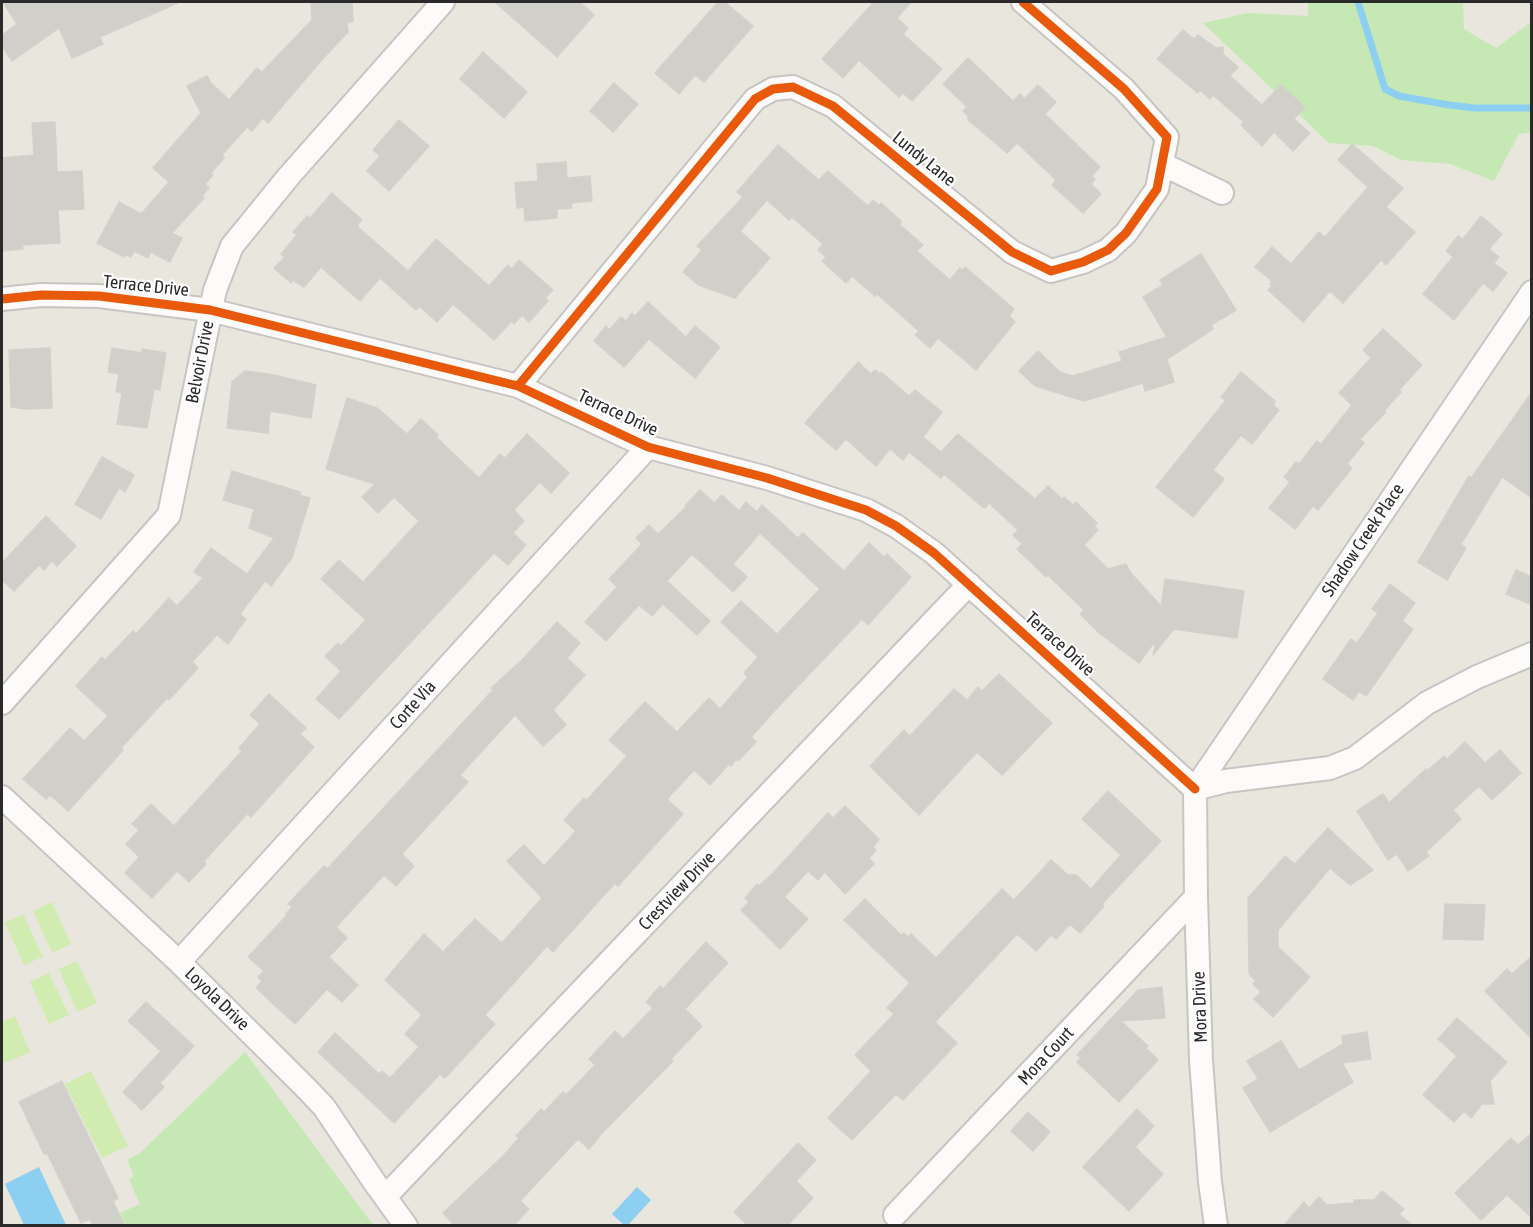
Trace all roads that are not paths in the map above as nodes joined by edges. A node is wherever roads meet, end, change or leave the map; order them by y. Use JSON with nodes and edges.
{"nodes":[{"id":1,"x":443,"y":2,"type":"edge"},
{"id":2,"x":1023,"y":2,"type":"edge"},
{"id":3,"x":1162,"y":164,"type":"junction"},
{"id":4,"x":1222,"y":193,"type":"dead end"},
{"id":5,"x":1532,"y":291,"type":"edge"},
{"id":6,"x":2,"y":299,"type":"edge"},
{"id":7,"x":210,"y":310,"type":"junction"},
{"id":8,"x":518,"y":386,"type":"junction"},
{"id":9,"x":648,"y":447,"type":"junction"},
{"id":10,"x":969,"y":584,"type":"junction"},
{"id":11,"x":1532,"y":654,"type":"edge"},
{"id":12,"x":2,"y":704,"type":"edge"},
{"id":13,"x":1195,"y":789,"type":"junction"},
{"id":14,"x":2,"y":797,"type":"edge"},
{"id":15,"x":1196,"y":897,"type":"junction"},
{"id":16,"x":179,"y":962,"type":"junction"},
{"id":17,"x":385,"y":1197,"type":"junction"},
{"id":18,"x":895,"y":1215,"type":"dead end"},
{"id":19,"x":406,"y":1226,"type":"edge"},
{"id":20,"x":1216,"y":1226,"type":"edge"}],
"edges":[{"from":1,"to":7,"type":"street","name":"Belvoir Drive"},
{"from":2,"to":3,"type":"street","name":"Lundy Lane"},
{"from":3,"to":4,"type":"street"},
{"from":3,"to":8,"type":"street","name":"Lundy Lane"},
{"from":5,"to":13,"type":"street","name":"Shadow Creek Place"},
{"from":6,"to":7,"type":"street","name":"Terrace Drive"},
{"from":7,"to":8,"type":"street","name":"Terrace Drive"},
{"from":7,"to":12,"type":"street","name":"Belvoir Drive"},
{"from":8,"to":9,"type":"street","name":"Terrace Drive"},
{"from":9,"to":10,"type":"street","name":"Terrace Drive"},
{"from":9,"to":16,"type":"street","name":"Corte Via"},
{"from":10,"to":13,"type":"street","name":"Terrace Drive"},
{"from":10,"to":17,"type":"street","name":"Crestview Drive"},
{"from":11,"to":13,"type":"street"},
{"from":13,"to":15,"type":"street","name":"Mora Drive"},
{"from":14,"to":16,"type":"street","name":"Loyola Drive"},
{"from":15,"to":18,"type":"street","name":"Mora Court"},
{"from":15,"to":20,"type":"street","name":"Mora Drive"},
{"from":16,"to":17,"type":"street","name":"Loyola Drive"},
{"from":17,"to":19,"type":"street","name":"Loyola Drive"}]}
